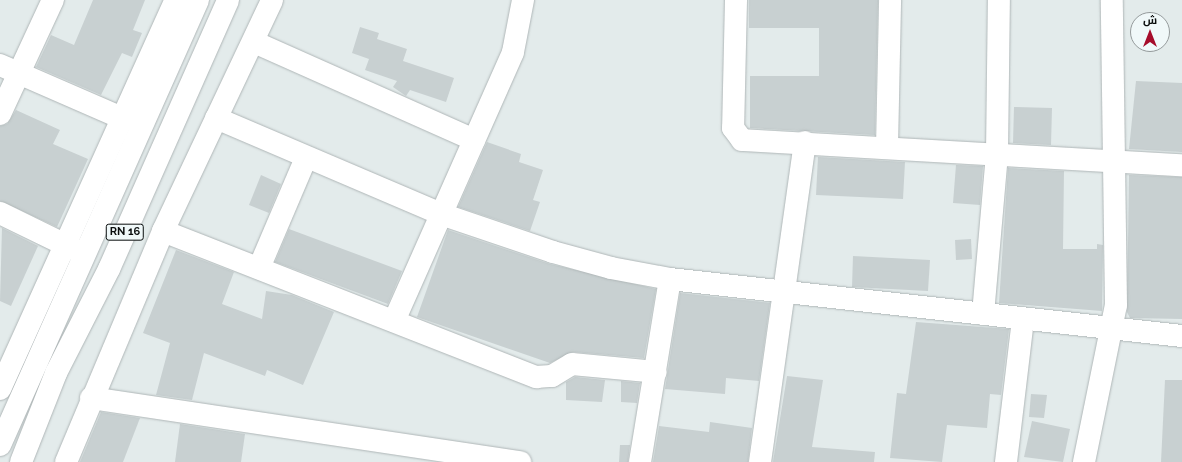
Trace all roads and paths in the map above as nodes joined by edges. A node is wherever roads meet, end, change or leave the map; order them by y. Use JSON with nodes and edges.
{"nodes":[{"id":1,"x":53,"y":0,"type":"edge"},
{"id":2,"x":176,"y":0,"type":"edge"},
{"id":3,"x":198,"y":0,"type":"edge"},
{"id":4,"x":228,"y":0,"type":"edge"},
{"id":5,"x":272,"y":0,"type":"edge"},
{"id":6,"x":523,"y":0,"type":"edge"},
{"id":7,"x":736,"y":0,"type":"edge"},
{"id":8,"x":890,"y":0,"type":"edge"},
{"id":9,"x":999,"y":0,"type":"edge"},
{"id":10,"x":1112,"y":0,"type":"edge"},
{"id":11,"x":254,"y":42,"type":"junction"},
{"id":12,"x":8,"y":69,"type":"edge"},
{"id":13,"x":0,"y":114,"type":"edge"},
{"id":14,"x":216,"y":118,"type":"junction"},
{"id":15,"x":124,"y":119,"type":"junction"},
{"id":16,"x":474,"y":140,"type":"junction"},
{"id":17,"x":805,"y":142,"type":"junction"},
{"id":18,"x":887,"y":147,"type":"junction"},
{"id":19,"x":998,"y":154,"type":"junction"},
{"id":20,"x":306,"y":158,"type":"junction"},
{"id":21,"x":1114,"y":161,"type":"junction"},
{"id":22,"x":1182,"y":165,"type":"edge"},
{"id":23,"x":0,"y":213,"type":"edge"},
{"id":24,"x":441,"y":214,"type":"junction"},
{"id":25,"x":163,"y":231,"type":"junction"},
{"id":26,"x":75,"y":249,"type":"junction"},
{"id":27,"x":259,"y":268,"type":"junction"},
{"id":28,"x":670,"y":279,"type":"junction"},
{"id":29,"x":785,"y":292,"type":"junction"},
{"id":30,"x":983,"y":314,"type":"junction"},
{"id":31,"x":1023,"y":319,"type":"junction"},
{"id":32,"x":394,"y":321,"type":"junction"},
{"id":33,"x":1114,"y":329,"type":"junction"},
{"id":34,"x":1182,"y":336,"type":"edge"},
{"id":35,"x":5,"y":365,"type":"edge"},
{"id":36,"x":656,"y":372,"type":"junction"},
{"id":37,"x":30,"y":377,"type":"junction"},
{"id":38,"x":0,"y":389,"type":"edge"},
{"id":39,"x":91,"y":398,"type":"junction"},
{"id":40,"x":0,"y":445,"type":"edge"},
{"id":41,"x":21,"y":462,"type":"edge"},
{"id":42,"x":66,"y":462,"type":"edge"},
{"id":43,"x":520,"y":462,"type":"edge"},
{"id":44,"x":640,"y":462,"type":"edge"},
{"id":45,"x":760,"y":462,"type":"edge"},
{"id":46,"x":1006,"y":462,"type":"edge"},
{"id":47,"x":1084,"y":462,"type":"edge"}],
"edges":[{"from":1,"to":12,"type":"street"},
{"from":2,"to":15,"type":"street"},
{"from":3,"to":26,"type":"street","number":"RN 16"},
{"from":4,"to":41,"type":"street","number":"RN 16"},
{"from":5,"to":11,"type":"street"},
{"from":6,"to":16,"type":"street"},
{"from":7,"to":17,"type":"street"},
{"from":8,"to":18,"type":"street"},
{"from":9,"to":19,"type":"street"},
{"from":10,"to":21,"type":"street"},
{"from":11,"to":14,"type":"street"},
{"from":11,"to":16,"type":"street"},
{"from":12,"to":13,"type":"street"},
{"from":12,"to":15,"type":"street"},
{"from":14,"to":20,"type":"street"},
{"from":14,"to":25,"type":"street"},
{"from":15,"to":26,"type":"street"},
{"from":16,"to":24,"type":"street"},
{"from":17,"to":18,"type":"street"},
{"from":17,"to":29,"type":"street"},
{"from":18,"to":19,"type":"street"},
{"from":19,"to":21,"type":"street"},
{"from":19,"to":30,"type":"street"},
{"from":20,"to":24,"type":"street"},
{"from":20,"to":27,"type":"street"},
{"from":21,"to":22,"type":"street"},
{"from":21,"to":33,"type":"street"},
{"from":23,"to":26,"type":"street"},
{"from":24,"to":28,"type":"street"},
{"from":24,"to":32,"type":"street"},
{"from":25,"to":27,"type":"street"},
{"from":25,"to":39,"type":"street"},
{"from":26,"to":35,"type":"street"},
{"from":26,"to":37,"type":"street","number":"RN 16"},
{"from":27,"to":32,"type":"street"},
{"from":28,"to":29,"type":"street"},
{"from":28,"to":36,"type":"street"},
{"from":29,"to":30,"type":"street"},
{"from":29,"to":45,"type":"street"},
{"from":30,"to":31,"type":"street"},
{"from":31,"to":33,"type":"street"},
{"from":31,"to":46,"type":"street"},
{"from":32,"to":36,"type":"street"},
{"from":33,"to":34,"type":"street"},
{"from":33,"to":47,"type":"street"},
{"from":35,"to":37,"type":"street"},
{"from":35,"to":38,"type":"street"},
{"from":36,"to":44,"type":"street"},
{"from":37,"to":40,"type":"street","number":"RN 16"},
{"from":39,"to":42,"type":"street"},
{"from":39,"to":43,"type":"street"}]}
